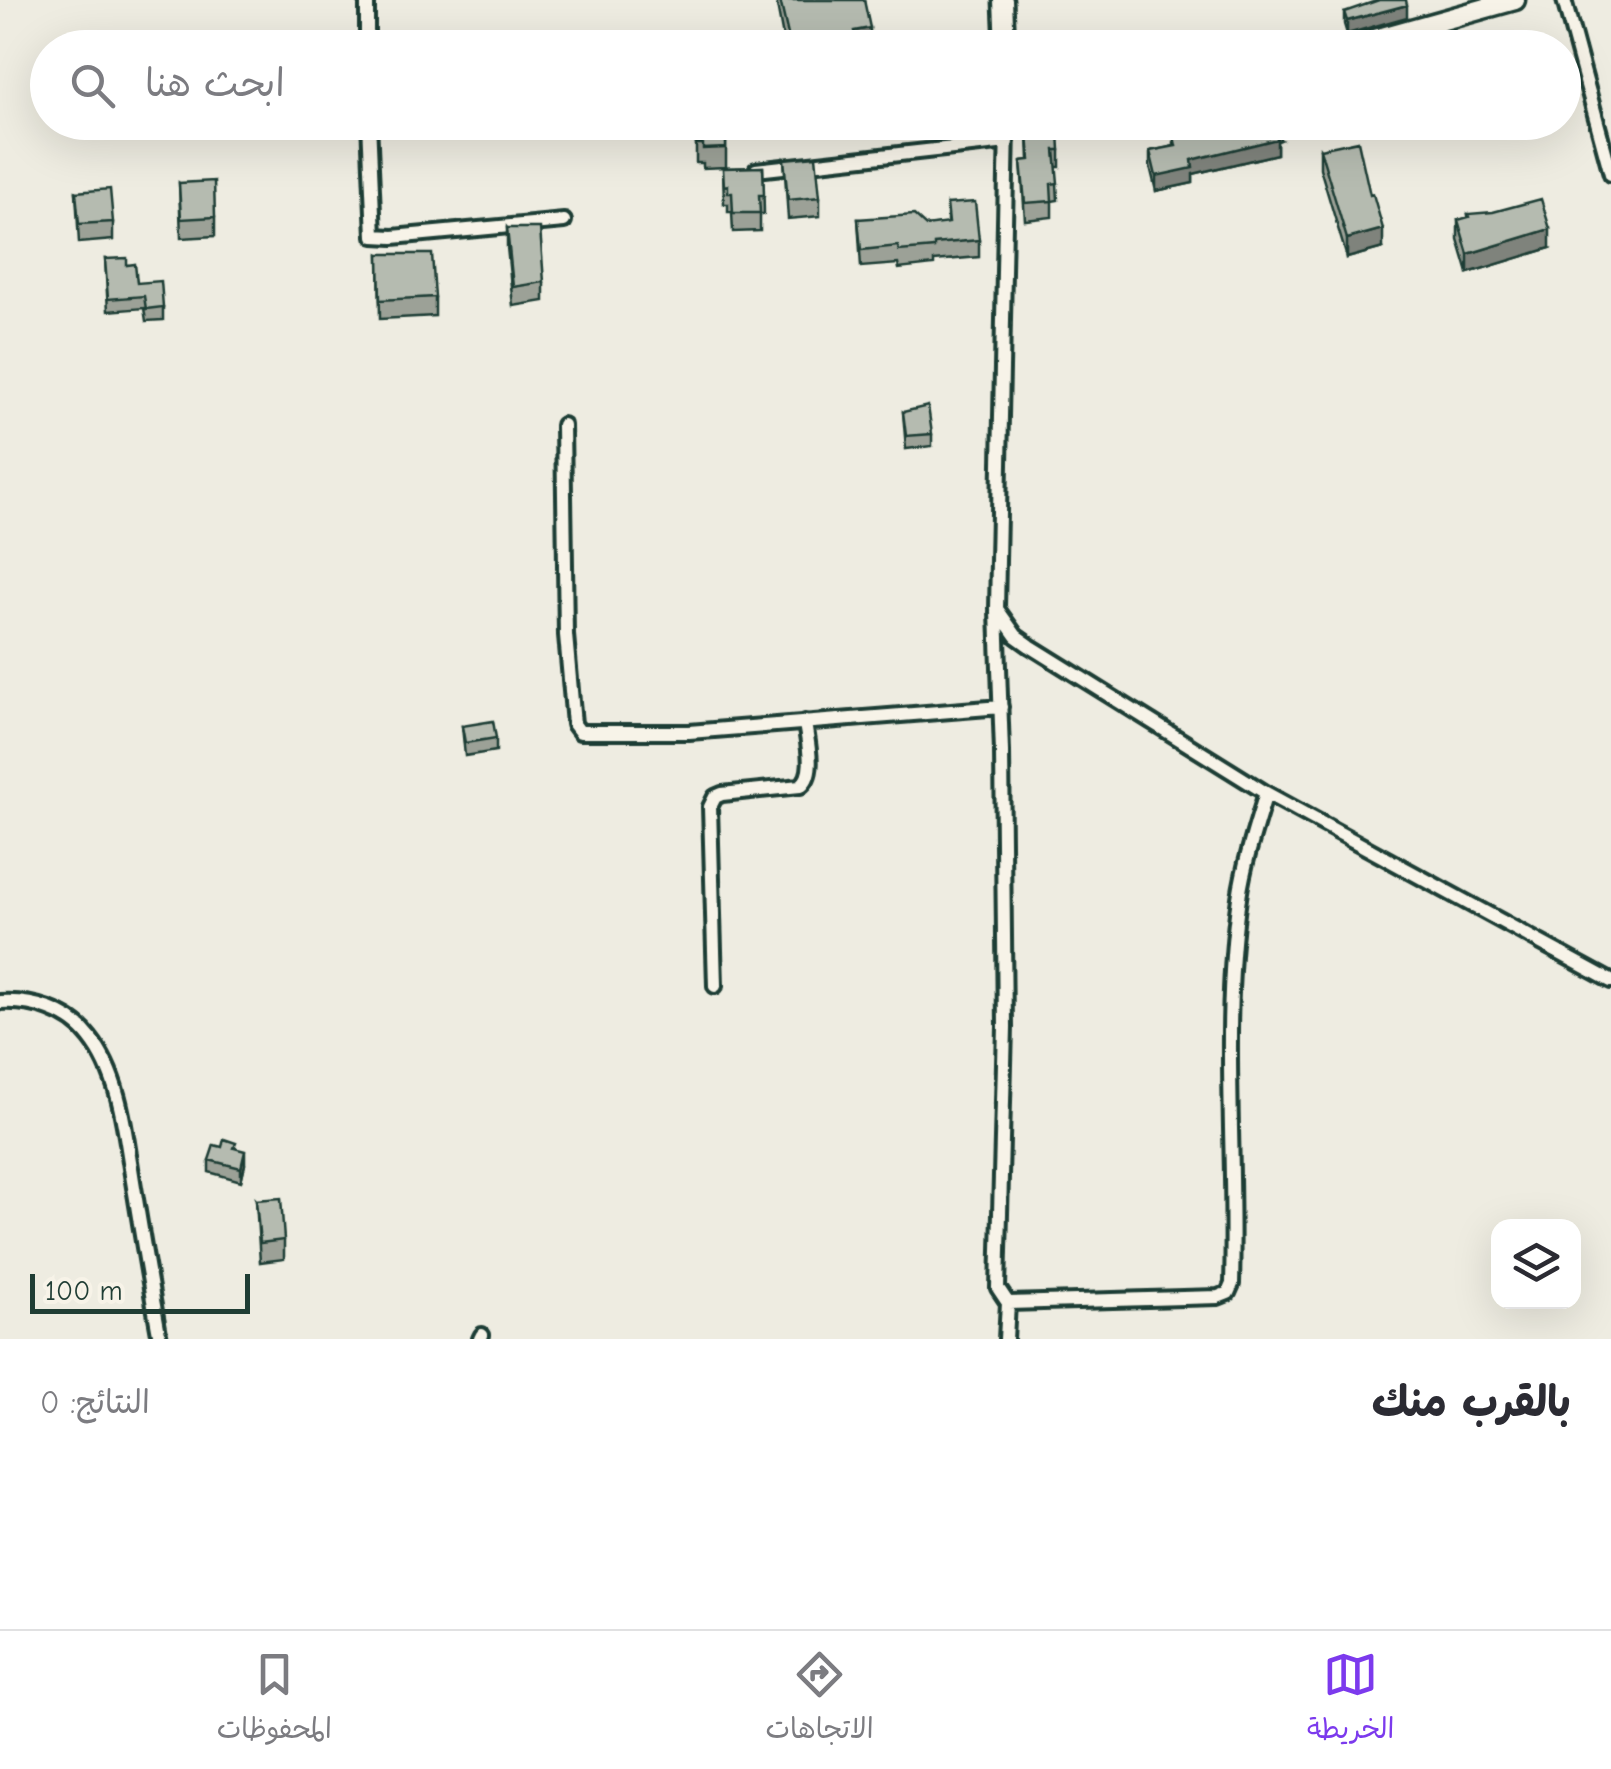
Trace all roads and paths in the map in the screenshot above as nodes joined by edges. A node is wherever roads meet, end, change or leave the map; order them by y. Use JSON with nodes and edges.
{"nodes":[{"id":1,"x":366,"y":0,"type":"edge"},
{"id":2,"x":1003,"y":0,"type":"edge"},
{"id":3,"x":1515,"y":0,"type":"edge"},
{"id":4,"x":1564,"y":0,"type":"edge"},
{"id":5,"x":367,"y":30,"type":"edge"},
{"id":6,"x":1004,"y":30,"type":"edge"},
{"id":7,"x":1408,"y":30,"type":"edge"},
{"id":8,"x":1572,"y":30,"type":"edge"},
{"id":9,"x":1581,"y":63,"type":"edge"},
{"id":10,"x":370,"y":140,"type":"edge"},
{"id":11,"x":944,"y":140,"type":"edge"},
{"id":12,"x":1007,"y":140,"type":"edge"},
{"id":13,"x":756,"y":170,"type":"edge"},
{"id":14,"x":1611,"y":174,"type":"edge"},
{"id":15,"x":564,"y":221,"type":"dead end"},
{"id":16,"x":563,"y":425,"type":"dead end"},
{"id":17,"x":997,"y":608,"type":"junction"},
{"id":18,"x":1001,"y":707,"type":"junction"},
{"id":19,"x":805,"y":722,"type":"junction"},
{"id":20,"x":1266,"y":793,"type":"junction"},
{"id":21,"x":1611,"y":981,"type":"edge"},
{"id":22,"x":715,"y":986,"type":"dead end"},
{"id":23,"x":0,"y":1002,"type":"edge"},
{"id":24,"x":1008,"y":1303,"type":"junction"},
{"id":25,"x":160,"y":1339,"type":"edge"},
{"id":26,"x":1006,"y":1339,"type":"edge"}],
"edges":[{"from":1,"to":5,"type":"street"},
{"from":2,"to":6,"type":"main road"},
{"from":3,"to":7,"type":"main road"},
{"from":4,"to":8,"type":"street"},
{"from":9,"to":14,"type":"street"},
{"from":10,"to":15,"type":"street"},
{"from":11,"to":13,"type":"street"},
{"from":12,"to":17,"type":"street"},
{"from":16,"to":19,"type":"street"},
{"from":17,"to":18,"type":"street"},
{"from":17,"to":20,"type":"street"},
{"from":18,"to":19,"type":"street"},
{"from":18,"to":24,"type":"street"},
{"from":19,"to":22,"type":"street"},
{"from":20,"to":21,"type":"street"},
{"from":20,"to":24,"type":"street"},
{"from":23,"to":25,"type":"street"},
{"from":24,"to":26,"type":"street"}]}
